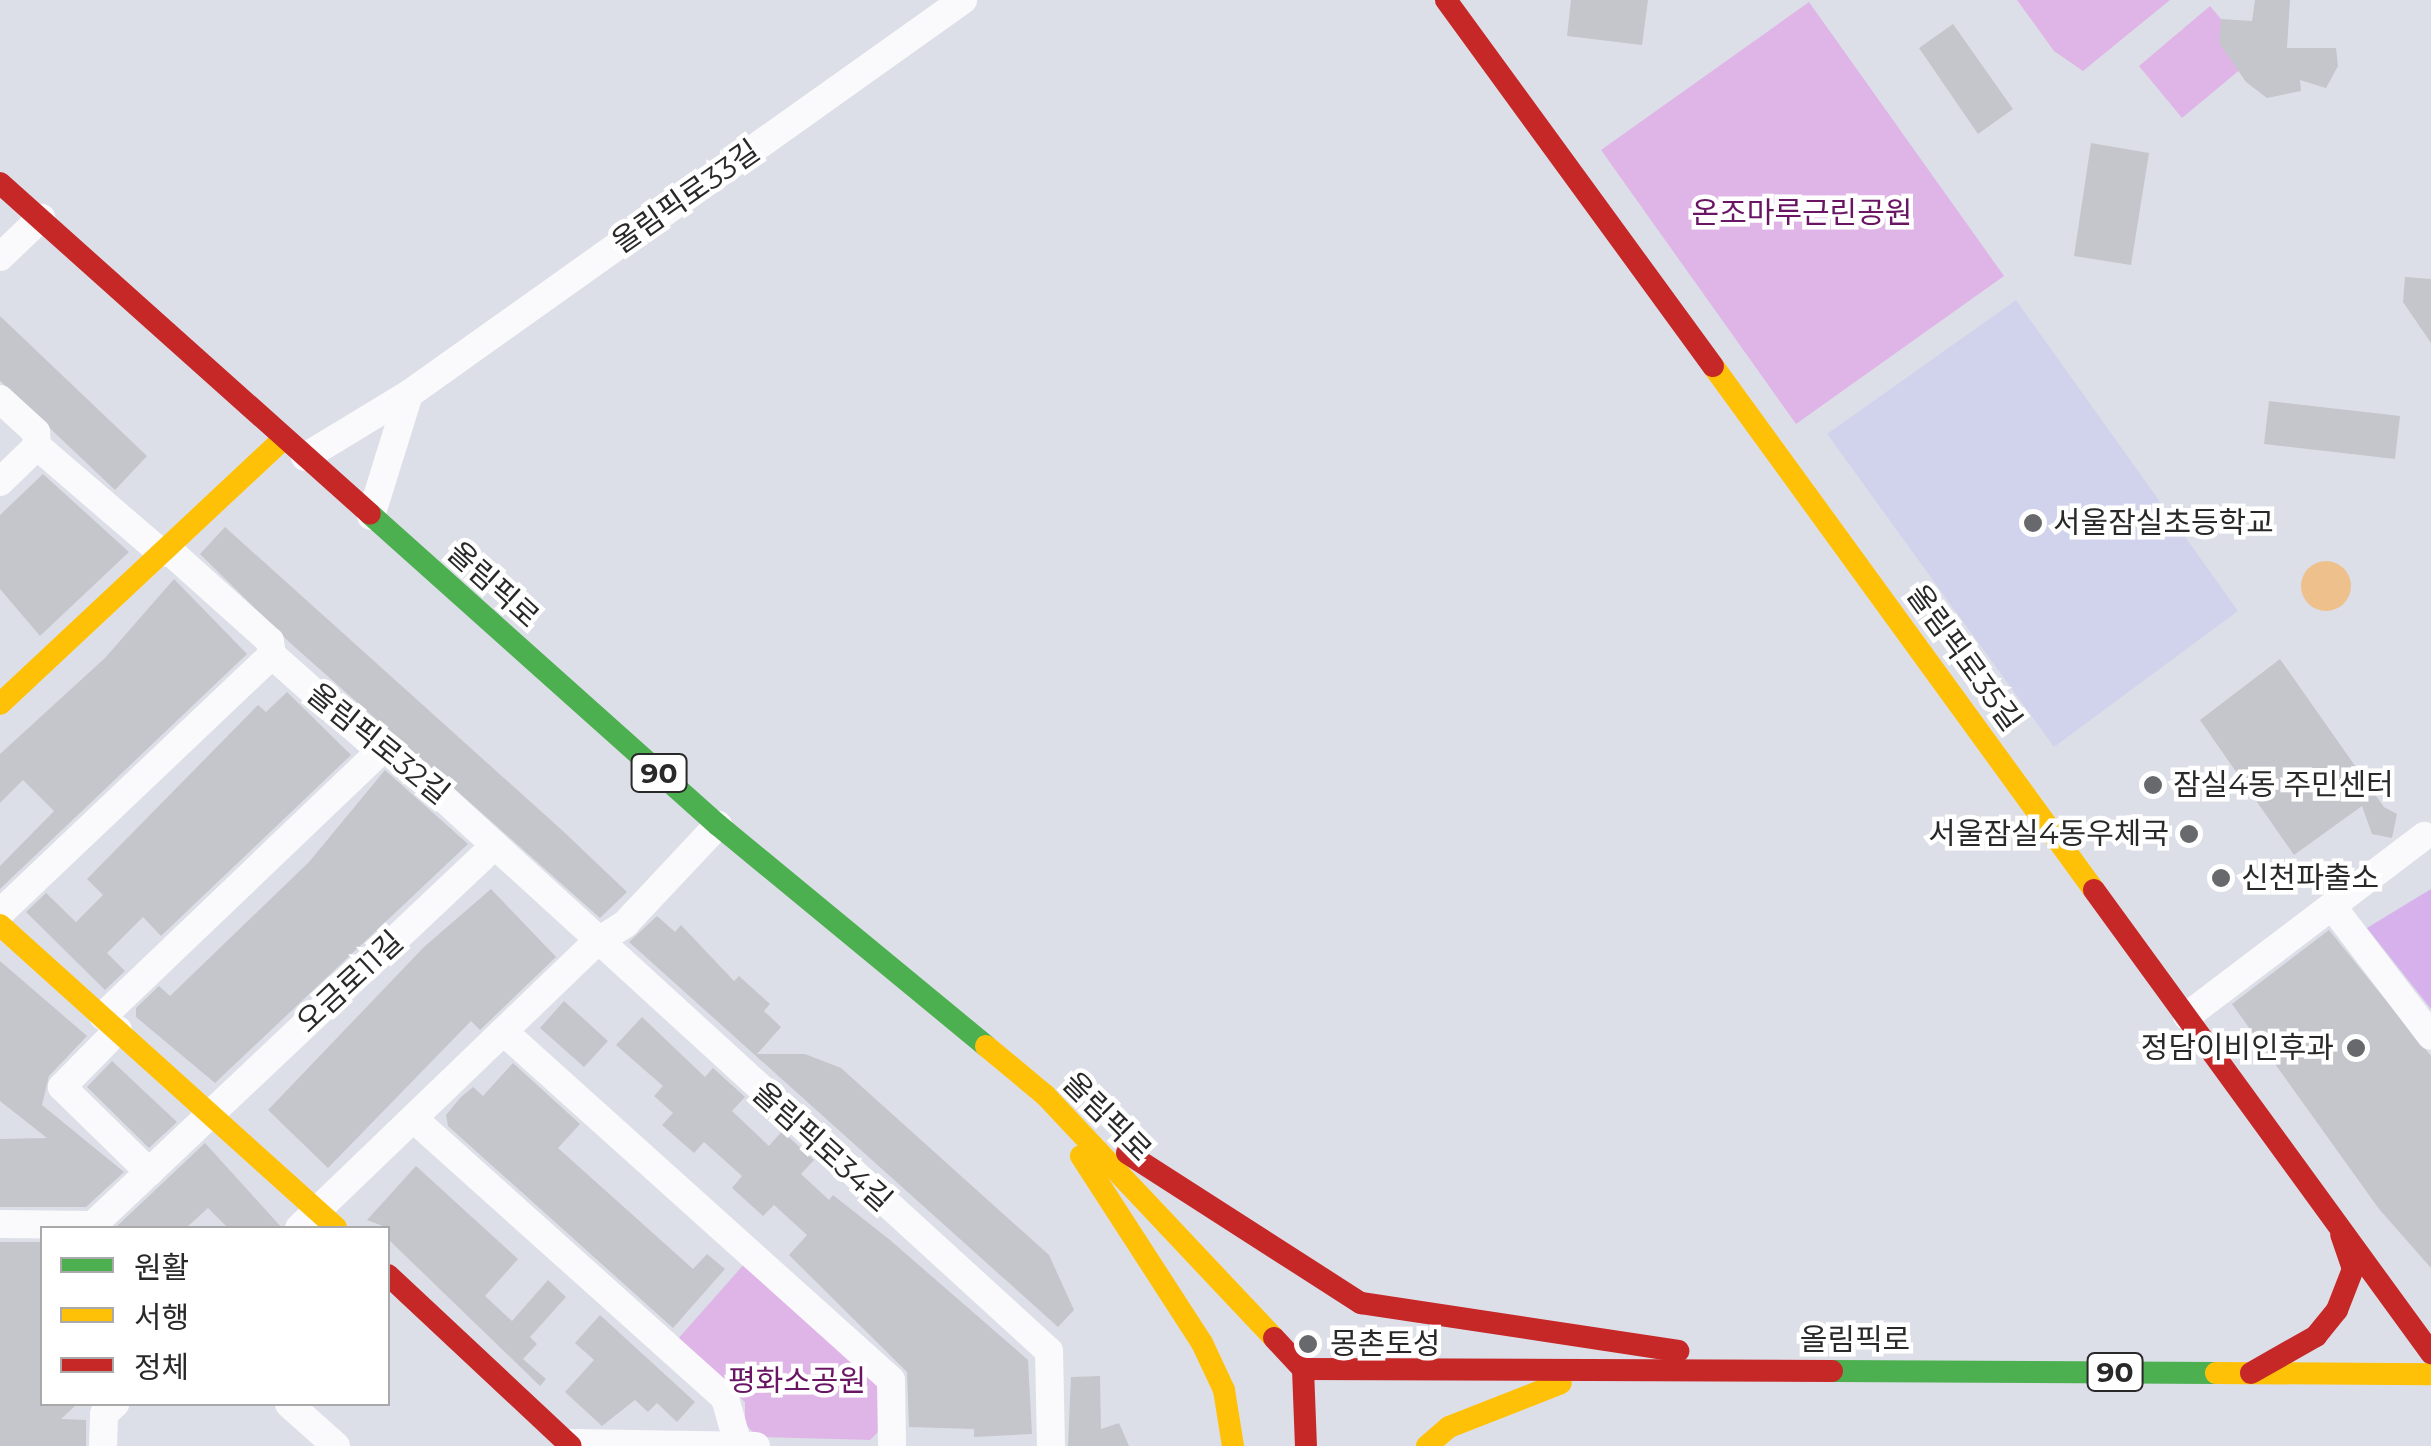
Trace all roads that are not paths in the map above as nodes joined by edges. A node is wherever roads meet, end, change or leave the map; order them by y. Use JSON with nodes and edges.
{"nodes":[{"id":1,"x":963,"y":0,"type":"edge"},
{"id":2,"x":1446,"y":0,"type":"edge"},
{"id":3,"x":0,"y":183,"type":"edge"},
{"id":4,"x":41,"y":218,"type":"junction"},
{"id":5,"x":0,"y":257,"type":"edge"},
{"id":6,"x":409,"y":394,"type":"junction"},
{"id":7,"x":0,"y":399,"type":"edge"},
{"id":8,"x":37,"y":446,"type":"junction"},
{"id":9,"x":294,"y":448,"type":"junction"},
{"id":10,"x":0,"y":482,"type":"edge"},
{"id":11,"x":371,"y":516,"type":"junction"},
{"id":12,"x":160,"y":551,"type":"junction"},
{"id":13,"x":272,"y":655,"type":"junction"},
{"id":14,"x":0,"y":704,"type":"edge"},
{"id":15,"x":380,"y":751,"type":"junction"},
{"id":16,"x":718,"y":825,"type":"junction"},
{"id":17,"x":2424,"y":836,"type":"dead end"},
{"id":18,"x":491,"y":849,"type":"junction"},
{"id":19,"x":2332,"y":906,"type":"junction"},
{"id":20,"x":0,"y":912,"type":"edge"},
{"id":21,"x":0,"y":925,"type":"edge"},
{"id":22,"x":595,"y":944,"type":"junction"},
{"id":23,"x":2187,"y":1016,"type":"junction"},
{"id":24,"x":111,"y":1023,"type":"junction"},
{"id":25,"x":504,"y":1032,"type":"junction"},
{"id":26,"x":2431,"y":1036,"type":"edge"},
{"id":27,"x":1045,"y":1096,"type":"junction"},
{"id":28,"x":209,"y":1114,"type":"junction"},
{"id":29,"x":414,"y":1119,"type":"junction"},
{"id":30,"x":149,"y":1172,"type":"junction"},
{"id":31,"x":2335,"y":1218,"type":"junction"},
{"id":32,"x":317,"y":1223,"type":"edge"},
{"id":33,"x":0,"y":1224,"type":"edge"},
{"id":34,"x":390,"y":1278,"type":"edge"},
{"id":35,"x":2387,"y":1290,"type":"junction"},
{"id":36,"x":2431,"y":1309,"type":"edge"},
{"id":37,"x":2431,"y":1353,"type":"edge"},
{"id":38,"x":1303,"y":1369,"type":"junction"},
{"id":39,"x":1798,"y":1370,"type":"junction"},
{"id":40,"x":2250,"y":1373,"type":"junction"},
{"id":41,"x":2431,"y":1374,"type":"edge"},
{"id":42,"x":1581,"y":1375,"type":"junction"},
{"id":43,"x":114,"y":1406,"type":"edge"},
{"id":44,"x":291,"y":1406,"type":"edge"},
{"id":45,"x":572,"y":1445,"type":"edge"},
{"id":46,"x":738,"y":1445,"type":"edge"},
{"id":47,"x":103,"y":1446,"type":"edge"},
{"id":48,"x":336,"y":1446,"type":"edge"},
{"id":49,"x":757,"y":1446,"type":"edge"},
{"id":50,"x":892,"y":1446,"type":"edge"},
{"id":51,"x":1051,"y":1446,"type":"edge"},
{"id":52,"x":1233,"y":1446,"type":"edge"},
{"id":53,"x":1306,"y":1446,"type":"edge"},
{"id":54,"x":1427,"y":1446,"type":"edge"}],
"edges":[{"from":1,"to":6,"type":"street","name":"올림픽로33길"},
{"from":2,"to":23,"type":"main road","name":"올림픽로35길"},
{"from":3,"to":4,"type":"main road","name":"올림픽로","number":"90"},
{"from":4,"to":5,"type":"street"},
{"from":4,"to":9,"type":"main road","name":"올림픽로","number":"90"},
{"from":6,"to":9,"type":"street","name":"올림픽로33길"},
{"from":6,"to":11,"type":"street"},
{"from":7,"to":8,"type":"street","name":"올림픽로32길"},
{"from":8,"to":10,"type":"street"},
{"from":8,"to":12,"type":"street","name":"올림픽로32길"},
{"from":9,"to":11,"type":"main road","name":"올림픽로","number":"90"},
{"from":9,"to":12,"type":"main road"},
{"from":11,"to":16,"type":"main road","name":"올림픽로","number":"90"},
{"from":12,"to":13,"type":"street","name":"올림픽로32길"},
{"from":12,"to":14,"type":"main road"},
{"from":13,"to":15,"type":"street","name":"올림픽로32길"},
{"from":13,"to":20,"type":"street"},
{"from":15,"to":18,"type":"street","name":"올림픽로32길"},
{"from":15,"to":24,"type":"street"},
{"from":16,"to":22,"type":"street"},
{"from":16,"to":27,"type":"main road","name":"올림픽로","number":"90"},
{"from":17,"to":19,"type":"street"},
{"from":18,"to":22,"type":"street","name":"올림픽로32길"},
{"from":18,"to":28,"type":"street","name":"오금로11길"},
{"from":19,"to":23,"type":"street"},
{"from":19,"to":26,"type":"street"},
{"from":21,"to":24,"type":"main road"},
{"from":22,"to":25,"type":"street"},
{"from":22,"to":51,"type":"street","name":"올림픽로34길"},
{"from":23,"to":31,"type":"main road","name":"올림픽로35길"},
{"from":24,"to":28,"type":"main road"},
{"from":24,"to":30,"type":"street"},
{"from":25,"to":29,"type":"street"},
{"from":25,"to":50,"type":"street"},
{"from":27,"to":38,"type":"main road","name":"올림픽로","number":"90"},
{"from":27,"to":39,"type":"main road","number":"90"},
{"from":27,"to":52,"type":"main road"},
{"from":28,"to":30,"type":"street","name":"오금로11길"},
{"from":28,"to":32,"type":"main road"},
{"from":29,"to":32,"type":"street"},
{"from":29,"to":46,"type":"street"},
{"from":30,"to":33,"type":"street","name":"오금로11길"},
{"from":31,"to":35,"type":"main road","name":"올림픽로35길"},
{"from":31,"to":40,"type":"main road"},
{"from":34,"to":45,"type":"main road"},
{"from":35,"to":36,"type":"main road"},
{"from":35,"to":37,"type":"main road","name":"올림픽로35길"},
{"from":38,"to":42,"type":"main road","name":"올림픽로","number":"90"},
{"from":38,"to":53,"type":"main road"},
{"from":39,"to":40,"type":"main road","name":"올림픽로","number":"90"},
{"from":39,"to":42,"type":"main road","name":"올림픽로","number":"90"},
{"from":40,"to":41,"type":"main road","name":"올림픽로","number":"90"},
{"from":42,"to":54,"type":"main road"},
{"from":43,"to":47,"type":"street"},
{"from":44,"to":48,"type":"street"},
{"from":45,"to":46,"type":"street"},
{"from":46,"to":49,"type":"street"}]}
